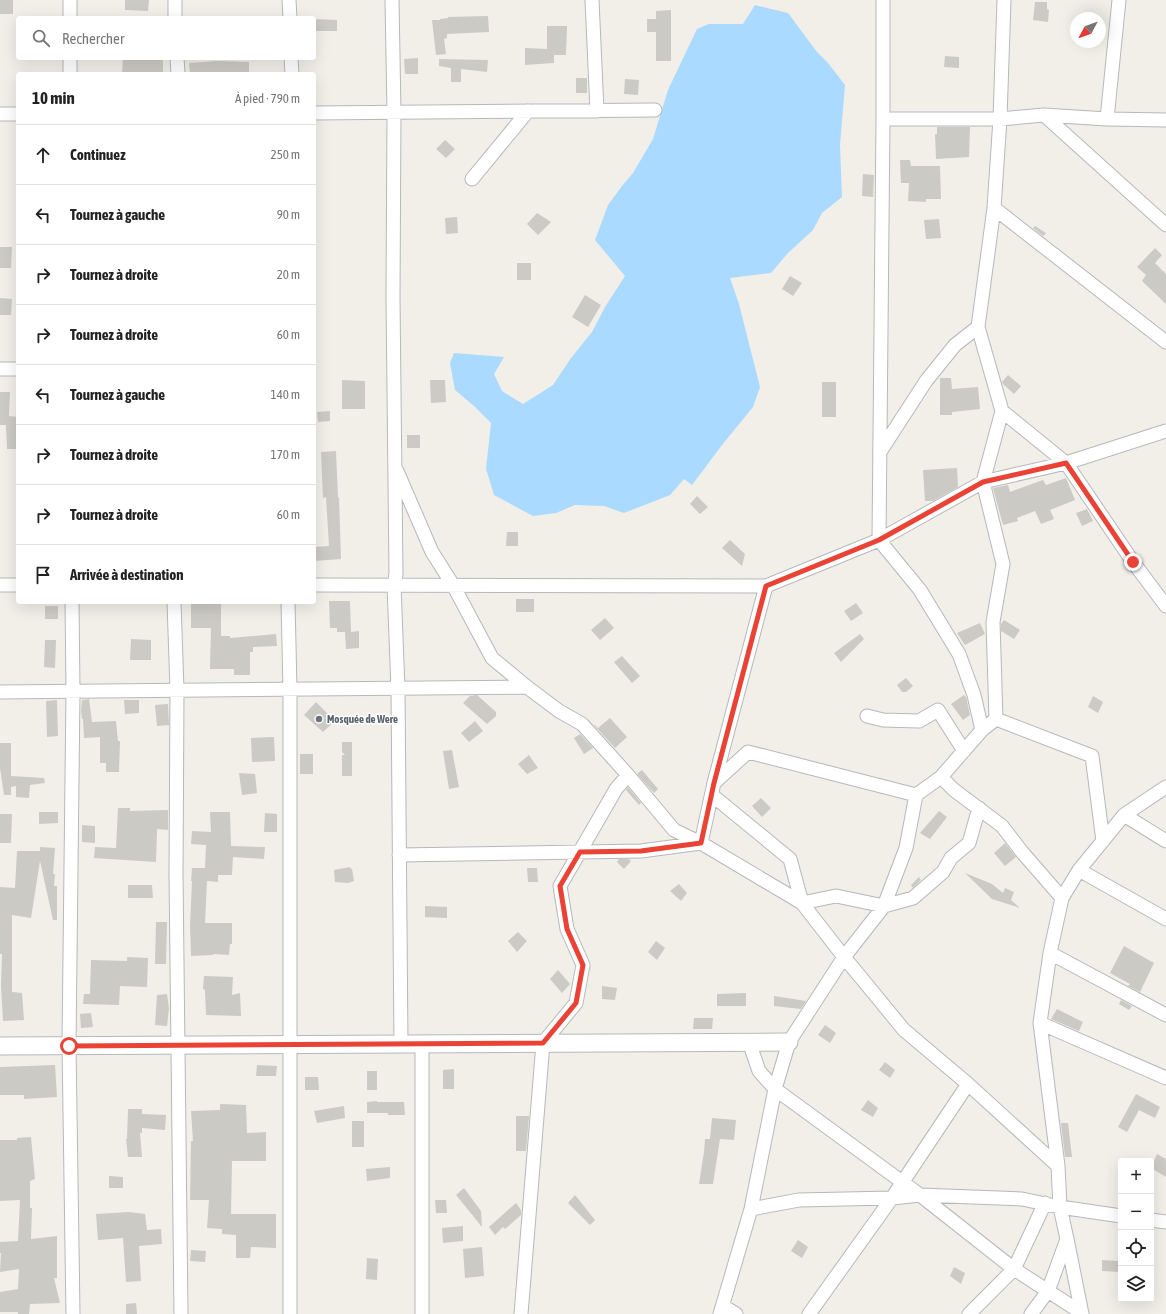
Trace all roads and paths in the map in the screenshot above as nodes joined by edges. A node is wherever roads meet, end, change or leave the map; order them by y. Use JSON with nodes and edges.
{"nodes":[{"id":1,"x":70,"y":0,"type":"edge"},
{"id":2,"x":175,"y":0,"type":"edge"},
{"id":3,"x":289,"y":0,"type":"edge"},
{"id":4,"x":392,"y":0,"type":"edge"},
{"id":5,"x":592,"y":0,"type":"edge"},
{"id":6,"x":883,"y":0,"type":"edge"},
{"id":7,"x":1004,"y":0,"type":"edge"},
{"id":8,"x":1119,"y":0,"type":"edge"},
{"id":9,"x":70,"y":16,"type":"edge"},
{"id":10,"x":176,"y":16,"type":"edge"},
{"id":11,"x":290,"y":16,"type":"edge"},
{"id":12,"x":70,"y":60,"type":"edge"},
{"id":13,"x":177,"y":60,"type":"edge"},
{"id":14,"x":291,"y":60,"type":"edge"},
{"id":15,"x":70,"y":72,"type":"edge"},
{"id":16,"x":178,"y":72,"type":"edge"},
{"id":17,"x":292,"y":72,"type":"edge"},
{"id":18,"x":655,"y":110,"type":"dead end"},
{"id":19,"x":528,"y":111,"type":"junction"},
{"id":20,"x":597,"y":111,"type":"junction"},
{"id":21,"x":394,"y":112,"type":"junction"},
{"id":22,"x":316,"y":113,"type":"edge"},
{"id":23,"x":0,"y":114,"type":"edge"},
{"id":24,"x":16,"y":114,"type":"edge"},
{"id":25,"x":1044,"y":115,"type":"junction"},
{"id":26,"x":883,"y":119,"type":"junction"},
{"id":27,"x":1000,"y":119,"type":"junction"},
{"id":28,"x":1107,"y":119,"type":"junction"},
{"id":29,"x":1166,"y":120,"type":"edge"},
{"id":30,"x":472,"y":178,"type":"dead end"},
{"id":31,"x":994,"y":208,"type":"junction"},
{"id":32,"x":1166,"y":225,"type":"edge"},
{"id":33,"x":978,"y":327,"type":"junction"},
{"id":34,"x":1166,"y":342,"type":"edge"},
{"id":35,"x":0,"y":368,"type":"edge"},
{"id":36,"x":16,"y":369,"type":"edge"},
{"id":37,"x":1002,"y":411,"type":"junction"},
{"id":38,"x":1166,"y":431,"type":"edge"},
{"id":39,"x":880,"y":452,"type":"junction"},
{"id":40,"x":1066,"y":463,"type":"junction"},
{"id":41,"x":394,"y":466,"type":"junction"},
{"id":42,"x":983,"y":482,"type":"junction"},
{"id":43,"x":879,"y":540,"type":"junction"},
{"id":44,"x":0,"y":585,"type":"edge"},
{"id":45,"x":16,"y":585,"type":"edge"},
{"id":46,"x":316,"y":585,"type":"edge"},
{"id":47,"x":394,"y":585,"type":"junction"},
{"id":48,"x":453,"y":585,"type":"junction"},
{"id":49,"x":766,"y":586,"type":"junction"},
{"id":50,"x":72,"y":604,"type":"edge"},
{"id":51,"x":174,"y":604,"type":"edge"},
{"id":52,"x":288,"y":604,"type":"edge"},
{"id":53,"x":1166,"y":606,"type":"edge"},
{"id":54,"x":527,"y":687,"type":"junction"},
{"id":55,"x":290,"y":689,"type":"junction"},
{"id":56,"x":398,"y":689,"type":"junction"},
{"id":57,"x":177,"y":690,"type":"junction"},
{"id":58,"x":73,"y":691,"type":"junction"},
{"id":59,"x":0,"y":692,"type":"edge"},
{"id":60,"x":867,"y":716,"type":"dead end"},
{"id":61,"x":996,"y":719,"type":"junction"},
{"id":62,"x":982,"y":730,"type":"junction"},
{"id":63,"x":964,"y":751,"type":"junction"},
{"id":64,"x":628,"y":775,"type":"junction"},
{"id":65,"x":941,"y":777,"type":"junction"},
{"id":66,"x":1166,"y":787,"type":"edge"},
{"id":67,"x":713,"y":789,"type":"junction"},
{"id":68,"x":916,"y":795,"type":"junction"},
{"id":69,"x":979,"y":808,"type":"junction"},
{"id":70,"x":1124,"y":815,"type":"junction"},
{"id":71,"x":1103,"y":841,"type":"junction"},
{"id":72,"x":1166,"y":842,"type":"edge"},
{"id":73,"x":701,"y":843,"type":"junction"},
{"id":74,"x":580,"y":852,"type":"junction"},
{"id":75,"x":399,"y":854,"type":"junction"},
{"id":76,"x":1078,"y":870,"type":"junction"},
{"id":77,"x":1062,"y":898,"type":"junction"},
{"id":78,"x":802,"y":902,"type":"junction"},
{"id":79,"x":884,"y":906,"type":"junction"},
{"id":80,"x":1166,"y":919,"type":"edge"},
{"id":81,"x":1050,"y":953,"type":"junction"},
{"id":82,"x":844,"y":957,"type":"junction"},
{"id":83,"x":1166,"y":1015,"type":"edge"},
{"id":84,"x":1040,"y":1023,"type":"junction"},
{"id":85,"x":749,"y":1042,"type":"junction"},
{"id":86,"x":789,"y":1042,"type":"junction"},
{"id":87,"x":543,"y":1043,"type":"junction"},
{"id":88,"x":290,"y":1044,"type":"junction"},
{"id":89,"x":401,"y":1044,"type":"junction"},
{"id":90,"x":422,"y":1044,"type":"junction"},
{"id":91,"x":179,"y":1045,"type":"junction"},
{"id":92,"x":0,"y":1046,"type":"edge"},
{"id":93,"x":69,"y":1046,"type":"junction"},
{"id":94,"x":1166,"y":1078,"type":"edge"},
{"id":95,"x":968,"y":1084,"type":"junction"},
{"id":96,"x":775,"y":1089,"type":"junction"},
{"id":97,"x":1058,"y":1166,"type":"junction"},
{"id":98,"x":902,"y":1182,"type":"junction"},
{"id":99,"x":920,"y":1195,"type":"junction"},
{"id":100,"x":892,"y":1198,"type":"junction"},
{"id":101,"x":1045,"y":1203,"type":"junction"},
{"id":102,"x":1060,"y":1207,"type":"junction"},
{"id":103,"x":751,"y":1209,"type":"junction"},
{"id":104,"x":1118,"y":1216,"type":"edge"},
{"id":105,"x":1154,"y":1220,"type":"edge"},
{"id":106,"x":1166,"y":1222,"type":"edge"},
{"id":107,"x":1067,"y":1239,"type":"junction"},
{"id":108,"x":1014,"y":1269,"type":"junction"},
{"id":109,"x":1048,"y":1291,"type":"junction"},
{"id":110,"x":722,"y":1310,"type":"edge"},
{"id":111,"x":73,"y":1314,"type":"edge"},
{"id":112,"x":181,"y":1314,"type":"edge"},
{"id":113,"x":290,"y":1314,"type":"edge"},
{"id":114,"x":422,"y":1314,"type":"edge"},
{"id":115,"x":521,"y":1314,"type":"edge"},
{"id":116,"x":736,"y":1314,"type":"edge"},
{"id":117,"x":809,"y":1314,"type":"edge"},
{"id":118,"x":969,"y":1314,"type":"edge"},
{"id":119,"x":1031,"y":1314,"type":"edge"},
{"id":120,"x":1082,"y":1314,"type":"edge"}],
"edges":[{"from":1,"to":9,"type":"street"},
{"from":2,"to":10,"type":"street"},
{"from":3,"to":11,"type":"street"},
{"from":4,"to":21,"type":"street"},
{"from":5,"to":20,"type":"street"},
{"from":6,"to":26,"type":"street"},
{"from":7,"to":27,"type":"street"},
{"from":8,"to":28,"type":"street"},
{"from":12,"to":15,"type":"street"},
{"from":13,"to":16,"type":"street"},
{"from":14,"to":17,"type":"street"},
{"from":18,"to":20,"type":"street"},
{"from":19,"to":20,"type":"street"},
{"from":19,"to":21,"type":"street"},
{"from":19,"to":30,"type":"street"},
{"from":21,"to":22,"type":"street"},
{"from":21,"to":41,"type":"street"},
{"from":23,"to":24,"type":"street"},
{"from":25,"to":27,"type":"street"},
{"from":25,"to":28,"type":"street"},
{"from":25,"to":32,"type":"street"},
{"from":26,"to":27,"type":"street"},
{"from":26,"to":39,"type":"street"},
{"from":27,"to":31,"type":"street"},
{"from":28,"to":29,"type":"street"},
{"from":31,"to":33,"type":"street"},
{"from":31,"to":34,"type":"street"},
{"from":33,"to":37,"type":"street"},
{"from":33,"to":39,"type":"street"},
{"from":35,"to":36,"type":"street"},
{"from":37,"to":40,"type":"street"},
{"from":37,"to":42,"type":"street"},
{"from":38,"to":40,"type":"street"},
{"from":39,"to":43,"type":"street"},
{"from":40,"to":42,"type":"street"},
{"from":40,"to":53,"type":"street"},
{"from":41,"to":47,"type":"street"},
{"from":41,"to":48,"type":"street"},
{"from":42,"to":43,"type":"street"},
{"from":42,"to":61,"type":"street"},
{"from":43,"to":49,"type":"street"},
{"from":43,"to":62,"type":"street"},
{"from":44,"to":45,"type":"street"},
{"from":46,"to":47,"type":"street"},
{"from":47,"to":48,"type":"street"},
{"from":47,"to":56,"type":"street"},
{"from":48,"to":49,"type":"street"},
{"from":48,"to":54,"type":"street"},
{"from":49,"to":67,"type":"street"},
{"from":50,"to":58,"type":"street"},
{"from":51,"to":57,"type":"street"},
{"from":52,"to":55,"type":"street"},
{"from":54,"to":56,"type":"street"},
{"from":54,"to":64,"type":"street"},
{"from":55,"to":56,"type":"street"},
{"from":55,"to":57,"type":"street"},
{"from":55,"to":88,"type":"street"},
{"from":56,"to":75,"type":"street"},
{"from":57,"to":58,"type":"street"},
{"from":57,"to":91,"type":"street"},
{"from":58,"to":59,"type":"street"},
{"from":58,"to":93,"type":"street"},
{"from":60,"to":63,"type":"street"},
{"from":61,"to":62,"type":"street"},
{"from":61,"to":71,"type":"street"},
{"from":62,"to":63,"type":"street"},
{"from":63,"to":65,"type":"street"},
{"from":64,"to":73,"type":"street"},
{"from":64,"to":74,"type":"street"},
{"from":65,"to":68,"type":"street"},
{"from":65,"to":69,"type":"street"},
{"from":66,"to":70,"type":"street"},
{"from":67,"to":68,"type":"street"},
{"from":67,"to":73,"type":"street"},
{"from":67,"to":78,"type":"street"},
{"from":68,"to":79,"type":"street"},
{"from":69,"to":77,"type":"street"},
{"from":69,"to":79,"type":"street"},
{"from":70,"to":71,"type":"street"},
{"from":70,"to":72,"type":"street"},
{"from":71,"to":76,"type":"street"},
{"from":73,"to":74,"type":"street"},
{"from":73,"to":78,"type":"street"},
{"from":74,"to":75,"type":"street"},
{"from":74,"to":87,"type":"street"},
{"from":75,"to":89,"type":"street"},
{"from":76,"to":77,"type":"street"},
{"from":76,"to":80,"type":"street"},
{"from":77,"to":81,"type":"street"},
{"from":78,"to":79,"type":"street"},
{"from":78,"to":82,"type":"street"},
{"from":79,"to":82,"type":"street"},
{"from":81,"to":83,"type":"street"},
{"from":81,"to":84,"type":"street"},
{"from":82,"to":86,"type":"street"},
{"from":82,"to":95,"type":"street"},
{"from":84,"to":94,"type":"street"},
{"from":84,"to":97,"type":"street"},
{"from":85,"to":86,"type":"street"},
{"from":85,"to":87,"type":"street"},
{"from":85,"to":96,"type":"street"},
{"from":86,"to":96,"type":"street"},
{"from":87,"to":90,"type":"street"},
{"from":87,"to":115,"type":"street"},
{"from":88,"to":89,"type":"street"},
{"from":88,"to":91,"type":"street"},
{"from":88,"to":113,"type":"street"},
{"from":89,"to":90,"type":"street"},
{"from":90,"to":114,"type":"street"},
{"from":91,"to":93,"type":"street"},
{"from":91,"to":112,"type":"street"},
{"from":92,"to":93,"type":"street"},
{"from":93,"to":111,"type":"street"},
{"from":95,"to":97,"type":"street"},
{"from":95,"to":98,"type":"street"},
{"from":96,"to":98,"type":"street"},
{"from":96,"to":103,"type":"street"},
{"from":97,"to":102,"type":"street"},
{"from":98,"to":99,"type":"street"},
{"from":98,"to":100,"type":"street"},
{"from":99,"to":100,"type":"street"},
{"from":99,"to":101,"type":"street"},
{"from":99,"to":108,"type":"street"},
{"from":100,"to":103,"type":"street"},
{"from":100,"to":117,"type":"street"},
{"from":101,"to":102,"type":"street"},
{"from":101,"to":108,"type":"street"},
{"from":102,"to":104,"type":"street"},
{"from":102,"to":107,"type":"street"},
{"from":103,"to":110,"type":"street"},
{"from":105,"to":106,"type":"street"},
{"from":107,"to":109,"type":"street"},
{"from":107,"to":120,"type":"street"},
{"from":108,"to":109,"type":"street"},
{"from":108,"to":118,"type":"street"},
{"from":109,"to":119,"type":"street"},
{"from":109,"to":120,"type":"street"},
{"from":110,"to":116,"type":"street"}]}
